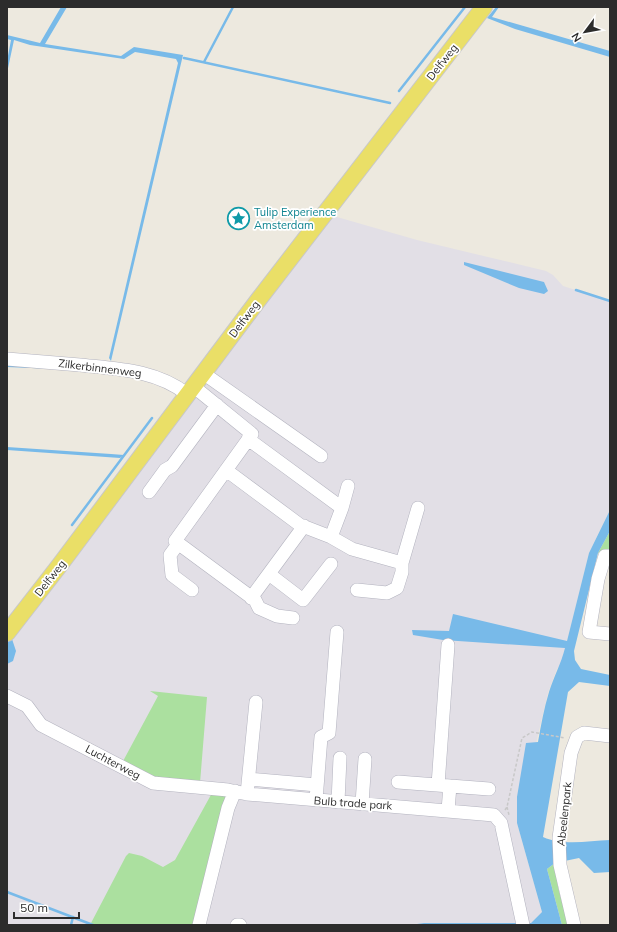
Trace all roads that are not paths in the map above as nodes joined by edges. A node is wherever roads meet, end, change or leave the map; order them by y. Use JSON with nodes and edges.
{"nodes":[{"id":1,"x":484,"y":7,"type":"edge"},
{"id":2,"x":7,"y":359,"type":"edge"},
{"id":3,"x":203,"y":373,"type":"junction"},
{"id":4,"x":190,"y":390,"type":"junction"},
{"id":5,"x":217,"y":405,"type":"junction"},
{"id":6,"x":248,"y":439,"type":"junction"},
{"id":7,"x":321,"y":456,"type":"dead end"},
{"id":8,"x":226,"y":470,"type":"junction"},
{"id":9,"x":348,"y":486,"type":"dead end"},
{"id":10,"x":149,"y":492,"type":"dead end"},
{"id":11,"x":342,"y":508,"type":"junction"},
{"id":12,"x":418,"y":508,"type":"dead end"},
{"id":13,"x":304,"y":526,"type":"junction"},
{"id":14,"x":331,"y":537,"type":"junction"},
{"id":15,"x":178,"y":544,"type":"junction"},
{"id":16,"x":610,"y":556,"type":"edge"},
{"id":17,"x":402,"y":563,"type":"junction"},
{"id":18,"x":331,"y":564,"type":"dead end"},
{"id":19,"x":269,"y":574,"type":"junction"},
{"id":20,"x":192,"y":590,"type":"dead end"},
{"id":21,"x":358,"y":590,"type":"dead end"},
{"id":22,"x":252,"y":598,"type":"junction"},
{"id":23,"x":293,"y":618,"type":"dead end"},
{"id":24,"x":337,"y":632,"type":"dead end"},
{"id":25,"x":7,"y":633,"type":"edge"},
{"id":26,"x":610,"y":634,"type":"edge"},
{"id":27,"x":448,"y":645,"type":"dead end"},
{"id":28,"x":7,"y":696,"type":"edge"},
{"id":29,"x":256,"y":702,"type":"dead end"},
{"id":30,"x":610,"y":736,"type":"edge"},
{"id":31,"x":340,"y":758,"type":"dead end"},
{"id":32,"x":365,"y":759,"type":"dead end"},
{"id":33,"x":248,"y":779,"type":"junction"},
{"id":34,"x":398,"y":782,"type":"dead end"},
{"id":35,"x":444,"y":785,"type":"junction"},
{"id":36,"x":317,"y":786,"type":"junction"},
{"id":37,"x":489,"y":789,"type":"dead end"},
{"id":38,"x":241,"y":793,"type":"junction"},
{"id":39,"x":316,"y":800,"type":"junction"},
{"id":40,"x":338,"y":802,"type":"junction"},
{"id":41,"x":362,"y":804,"type":"junction"},
{"id":42,"x":448,"y":810,"type":"junction"},
{"id":43,"x":522,"y":922,"type":"edge"},
{"id":44,"x":199,"y":925,"type":"edge"},
{"id":45,"x":574,"y":925,"type":"edge"}],
"edges":[{"from":1,"to":3,"type":"main road","name":"Delfweg"},
{"from":2,"to":4,"type":"street","name":"Zilkerbinnenweg"},
{"from":3,"to":4,"type":"main road","name":"Delfweg"},
{"from":3,"to":7,"type":"street"},
{"from":4,"to":5,"type":"street","name":"Zilkerbinnenweg"},
{"from":4,"to":25,"type":"main road","name":"Delfweg"},
{"from":5,"to":6,"type":"street","name":"Zilkerbinnenweg"},
{"from":5,"to":10,"type":"street"},
{"from":6,"to":8,"type":"street"},
{"from":6,"to":11,"type":"street"},
{"from":8,"to":13,"type":"street"},
{"from":8,"to":15,"type":"street"},
{"from":9,"to":11,"type":"street"},
{"from":11,"to":14,"type":"street"},
{"from":12,"to":17,"type":"street"},
{"from":13,"to":14,"type":"street"},
{"from":13,"to":19,"type":"street"},
{"from":14,"to":17,"type":"street"},
{"from":15,"to":20,"type":"street"},
{"from":15,"to":22,"type":"street"},
{"from":16,"to":26,"type":"street"},
{"from":17,"to":21,"type":"street"},
{"from":18,"to":19,"type":"street"},
{"from":19,"to":22,"type":"street"},
{"from":22,"to":23,"type":"street"},
{"from":24,"to":36,"type":"street"},
{"from":27,"to":35,"type":"street"},
{"from":28,"to":38,"type":"street","name":"Luchterweg"},
{"from":29,"to":33,"type":"street"},
{"from":30,"to":45,"type":"street","name":"Abeelenpark"},
{"from":31,"to":40,"type":"street"},
{"from":32,"to":41,"type":"street"},
{"from":33,"to":36,"type":"street"},
{"from":33,"to":38,"type":"street"},
{"from":34,"to":35,"type":"street"},
{"from":35,"to":37,"type":"street"},
{"from":35,"to":42,"type":"street"},
{"from":36,"to":39,"type":"street"},
{"from":38,"to":39,"type":"street","name":"Bulb trade park"},
{"from":38,"to":44,"type":"street"},
{"from":39,"to":40,"type":"street","name":"Bulb trade park"},
{"from":40,"to":41,"type":"street","name":"Bulb trade park"},
{"from":41,"to":42,"type":"street","name":"Bulb trade park"},
{"from":42,"to":43,"type":"street","name":"Bulb trade park"}]}
